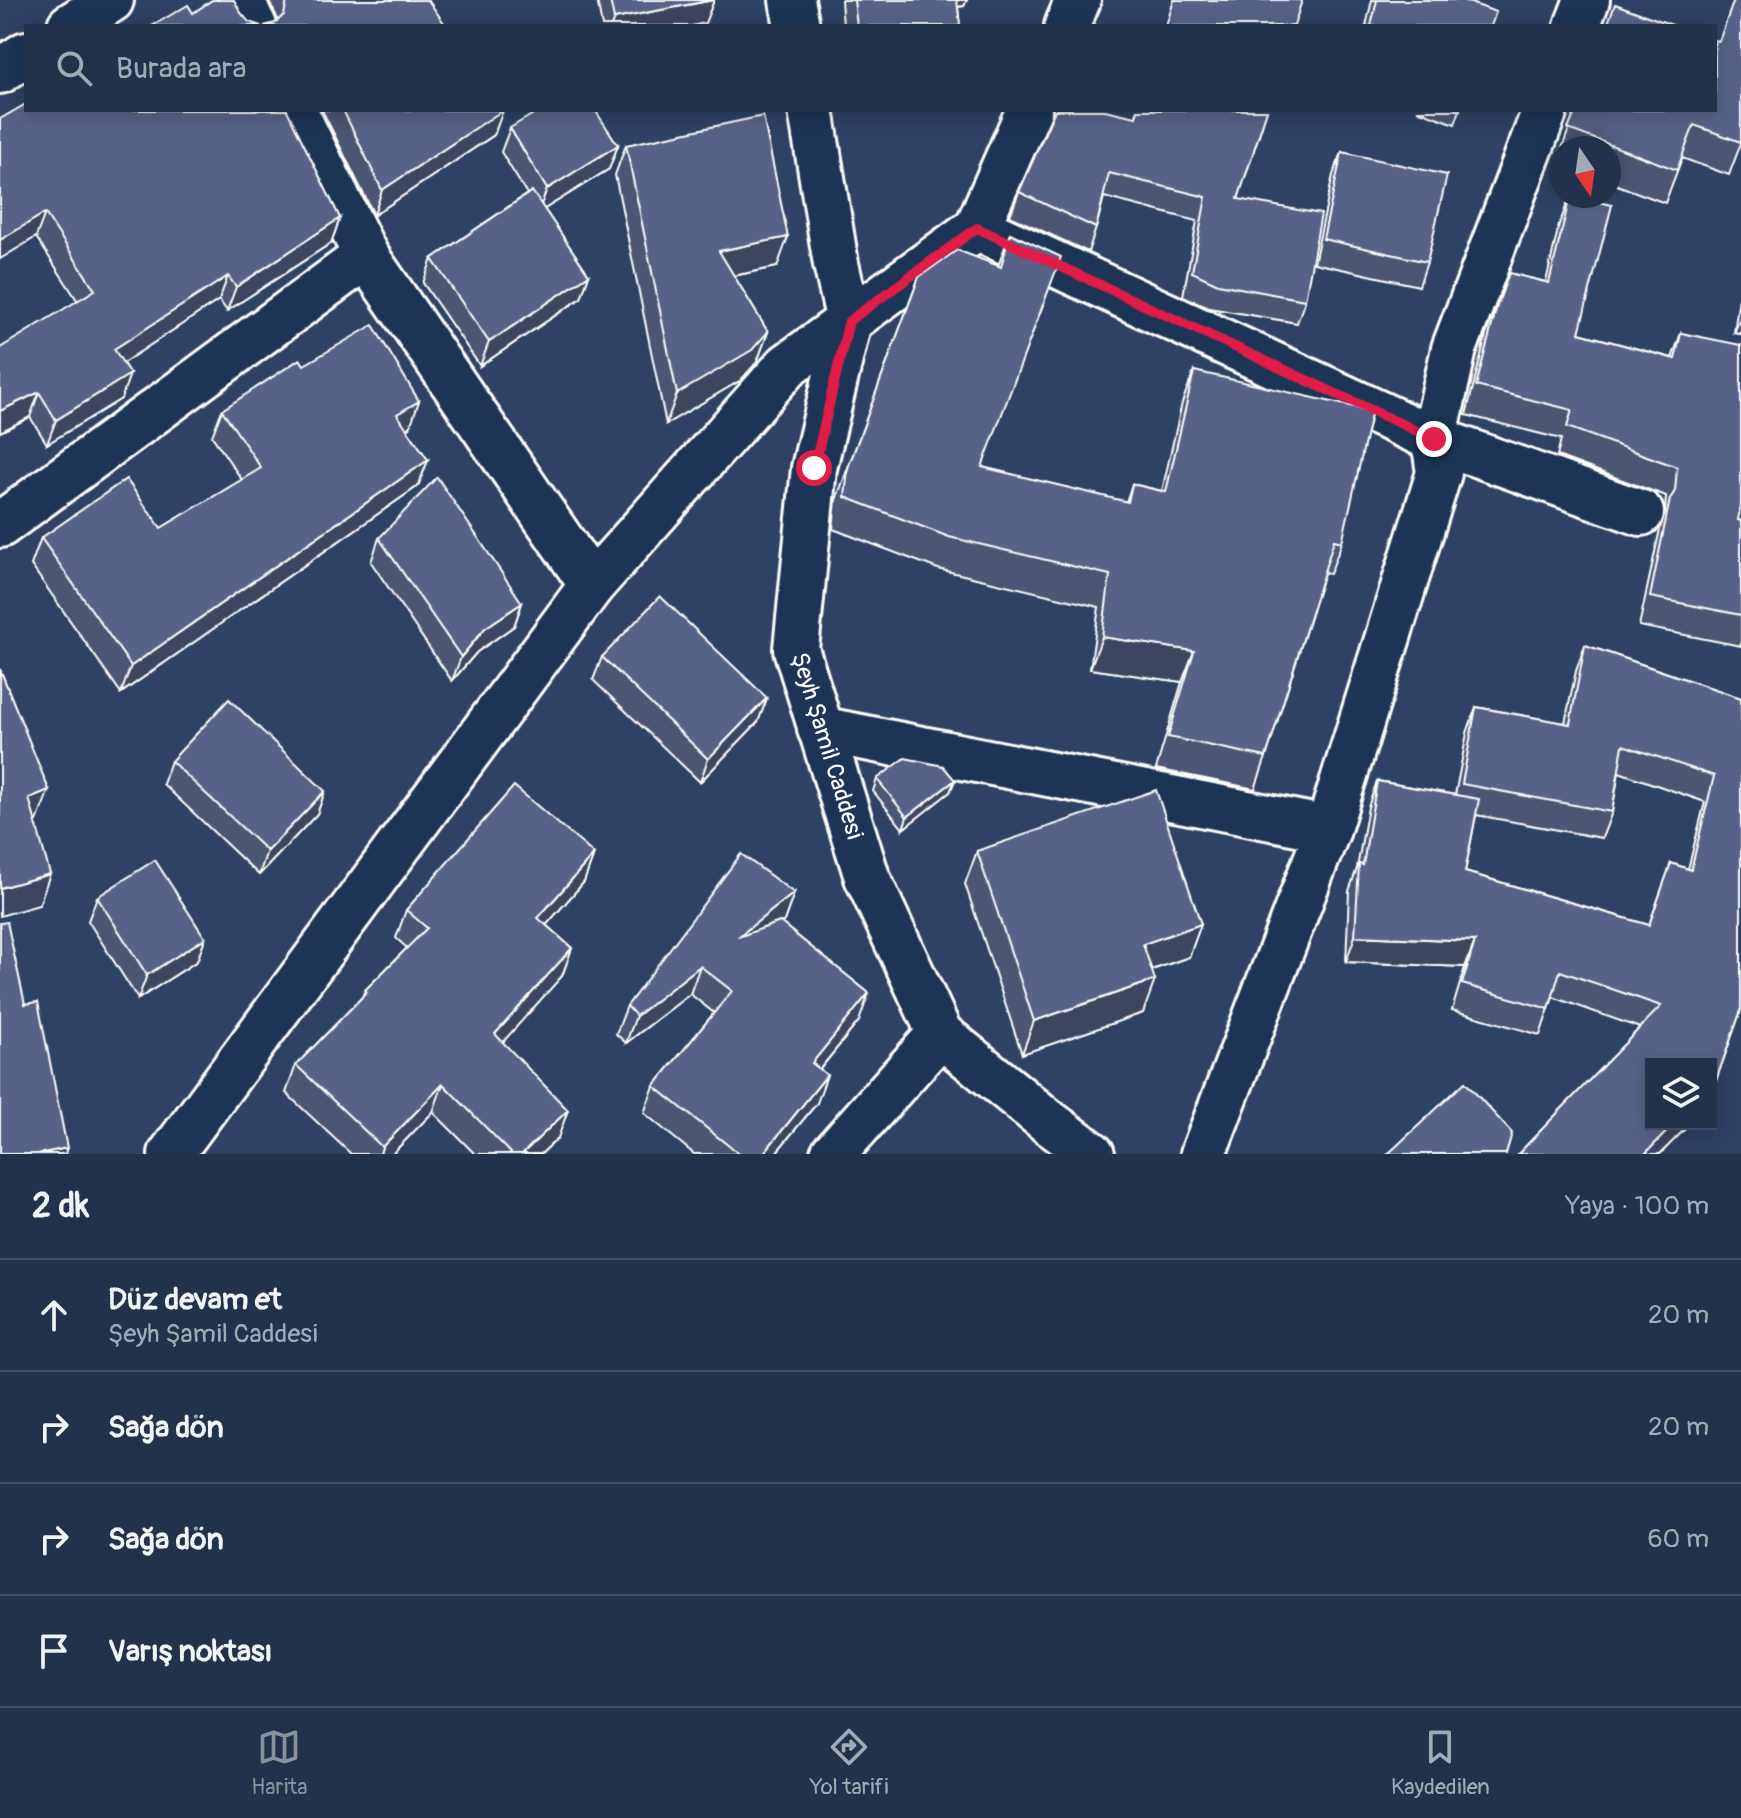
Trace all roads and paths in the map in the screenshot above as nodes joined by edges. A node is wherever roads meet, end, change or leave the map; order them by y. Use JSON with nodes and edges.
{"nodes":[{"id":1,"x":111,"y":0,"type":"edge"},
{"id":2,"x":241,"y":0,"type":"edge"},
{"id":3,"x":792,"y":0,"type":"edge"},
{"id":4,"x":1078,"y":0,"type":"edge"},
{"id":5,"x":1587,"y":0,"type":"edge"},
{"id":6,"x":73,"y":24,"type":"edge"},
{"id":7,"x":253,"y":24,"type":"edge"},
{"id":8,"x":797,"y":24,"type":"edge"},
{"id":9,"x":1068,"y":24,"type":"edge"},
{"id":10,"x":1578,"y":24,"type":"edge"},
{"id":11,"x":24,"y":55,"type":"edge"},
{"id":12,"x":0,"y":71,"type":"edge"},
{"id":13,"x":295,"y":112,"type":"edge"},
{"id":14,"x":811,"y":112,"type":"edge"},
{"id":15,"x":1028,"y":112,"type":"edge"},
{"id":16,"x":1544,"y":112,"type":"edge"},
{"id":17,"x":977,"y":228,"type":"junction"},
{"id":18,"x":366,"y":256,"type":"junction"},
{"id":19,"x":849,"y":321,"type":"junction"},
{"id":20,"x":1434,"y":439,"type":"junction"},
{"id":21,"x":1641,"y":513,"type":"dead end"},
{"id":22,"x":0,"y":525,"type":"edge"},
{"id":23,"x":592,"y":585,"type":"junction"},
{"id":24,"x":820,"y":729,"type":"junction"},
{"id":25,"x":1328,"y":829,"type":"junction"},
{"id":26,"x":940,"y":1034,"type":"junction"},
{"id":27,"x":171,"y":1154,"type":"edge"},
{"id":28,"x":833,"y":1154,"type":"edge"},
{"id":29,"x":1092,"y":1154,"type":"edge"},
{"id":30,"x":1203,"y":1154,"type":"edge"}],
"edges":[{"from":1,"to":6,"type":"street"},
{"from":2,"to":7,"type":"street"},
{"from":3,"to":8,"type":"street"},
{"from":4,"to":9,"type":"street"},
{"from":5,"to":10,"type":"street"},
{"from":11,"to":12,"type":"street"},
{"from":13,"to":18,"type":"street"},
{"from":14,"to":19,"type":"street","name":"Şeyh Şamil Caddesi"},
{"from":15,"to":17,"type":"street"},
{"from":16,"to":20,"type":"street"},
{"from":17,"to":19,"type":"street"},
{"from":17,"to":20,"type":"street"},
{"from":18,"to":22,"type":"street"},
{"from":18,"to":23,"type":"street"},
{"from":19,"to":23,"type":"street"},
{"from":19,"to":24,"type":"street","name":"Şeyh Şamil Caddesi"},
{"from":20,"to":21,"type":"street"},
{"from":20,"to":25,"type":"street"},
{"from":23,"to":27,"type":"street"},
{"from":24,"to":25,"type":"street"},
{"from":24,"to":26,"type":"street","name":"Şeyh Şamil Caddesi"},
{"from":25,"to":30,"type":"street"},
{"from":26,"to":28,"type":"street"},
{"from":26,"to":29,"type":"street","name":"Şeyh Şamil Caddesi"}]}
